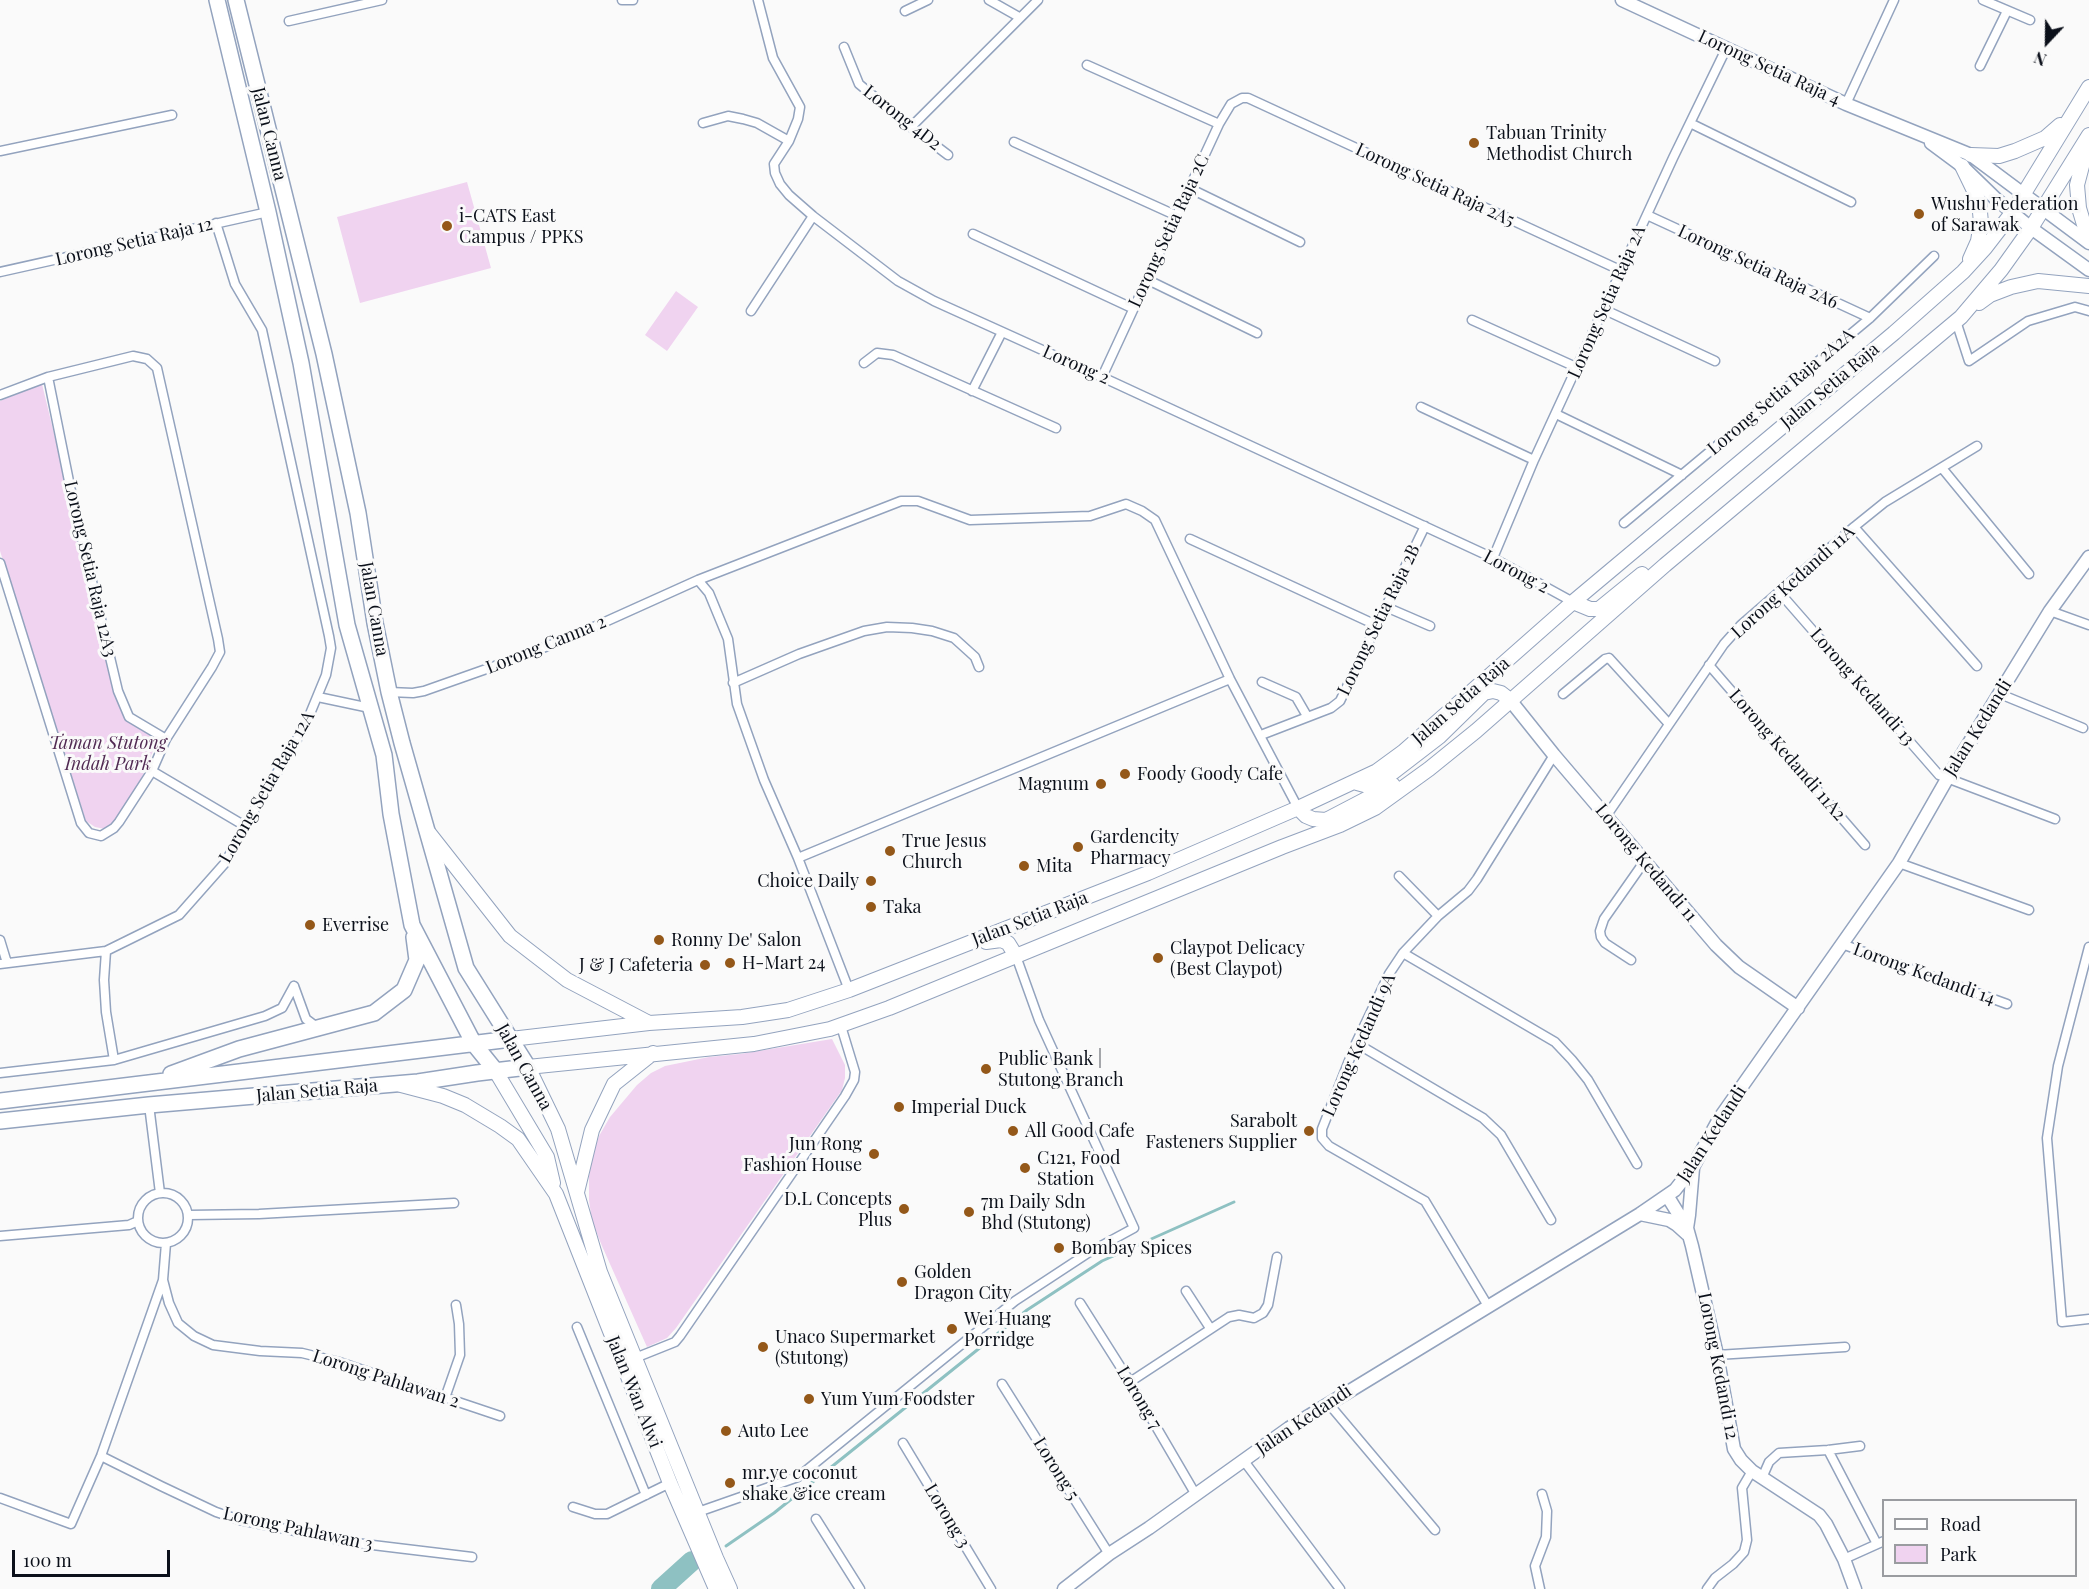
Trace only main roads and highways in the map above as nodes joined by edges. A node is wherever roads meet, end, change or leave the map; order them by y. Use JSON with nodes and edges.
{"nodes":[{"id":1,"x":217,"y":0,"type":"edge"},
{"id":2,"x":236,"y":0,"type":"edge"},
{"id":3,"x":2089,"y":87,"type":"edge"},
{"id":4,"x":2073,"y":112,"type":"junction"},
{"id":5,"x":2089,"y":135,"type":"edge"},
{"id":6,"x":2089,"y":142,"type":"edge"},
{"id":7,"x":1971,"y":155,"type":"road end"},
{"id":8,"x":1962,"y":166,"type":"road end"},
{"id":9,"x":2089,"y":234,"type":"edge"},
{"id":10,"x":1963,"y":272,"type":"junction"},
{"id":11,"x":2089,"y":286,"type":"edge"},
{"id":12,"x":1959,"y":319,"type":"junction"},
{"id":13,"x":1665,"y":565,"type":"junction"},
{"id":14,"x":1573,"y":602,"type":"junction"},
{"id":15,"x":1510,"y":700,"type":"junction"},
{"id":16,"x":1476,"y":731,"type":"junction"},
{"id":17,"x":1355,"y":783,"type":"junction"},
{"id":18,"x":1298,"y":808,"type":"junction"},
{"id":19,"x":426,"y":830,"type":"junction"},
{"id":20,"x":412,"y":926,"type":"junction"},
{"id":21,"x":943,"y":953,"type":"junction"},
{"id":22,"x":1016,"y":956,"type":"junction"},
{"id":23,"x":649,"y":1023,"type":"junction"},
{"id":24,"x":511,"y":1039,"type":"junction"},
{"id":25,"x":474,"y":1044,"type":"junction"},
{"id":26,"x":653,"y":1053,"type":"junction"},
{"id":27,"x":528,"y":1067,"type":"junction"},
{"id":28,"x":495,"y":1070,"type":"junction"},
{"id":29,"x":146,"y":1083,"type":"junction"},
{"id":30,"x":399,"y":1084,"type":"junction"},
{"id":31,"x":0,"y":1101,"type":"edge"},
{"id":32,"x":0,"y":1121,"type":"edge"},
{"id":33,"x":556,"y":1194,"type":"junction"},
{"id":34,"x":577,"y":1194,"type":"junction"},
{"id":35,"x":708,"y":1553,"type":"junction"},
{"id":36,"x":716,"y":1589,"type":"edge"},
{"id":37,"x":730,"y":1589,"type":"edge"}],
"edges":[{"from":1,"to":20,"type":"highway","name":"Jalan Canna"},
{"from":2,"to":19,"type":"highway","name":"Jalan Canna"},
{"from":3,"to":4,"type":"main road","name":"Jalan Setia Raja"},
{"from":4,"to":7,"type":"main road"},
{"from":4,"to":10,"type":"main road","name":"Jalan Setia Raja"},
{"from":5,"to":12,"type":"main road","name":"Jalan Setia Raja"},
{"from":6,"to":9,"type":"main road"},
{"from":8,"to":10,"type":"main road"},
{"from":10,"to":14,"type":"main road","name":"Jalan Setia Raja"},
{"from":11,"to":12,"type":"main road"},
{"from":12,"to":13,"type":"main road","name":"Jalan Setia Raja"},
{"from":13,"to":14,"type":"main road"},
{"from":13,"to":15,"type":"main road","name":"Jalan Setia Raja"},
{"from":14,"to":17,"type":"main road","name":"Jalan Setia Raja"},
{"from":15,"to":16,"type":"main road","name":"Jalan Setia Raja"},
{"from":15,"to":17,"type":"main road"},
{"from":16,"to":18,"type":"main road"},
{"from":16,"to":22,"type":"main road","name":"Jalan Setia Raja"},
{"from":17,"to":18,"type":"main road","name":"Jalan Setia Raja"},
{"from":18,"to":21,"type":"main road","name":"Jalan Setia Raja"},
{"from":19,"to":23,"type":"main road"},
{"from":19,"to":24,"type":"highway","name":"Jalan Canna"},
{"from":20,"to":25,"type":"highway","name":"Jalan Canna"},
{"from":20,"to":29,"type":"highway"},
{"from":21,"to":22,"type":"main road"},
{"from":21,"to":23,"type":"main road","name":"Jalan Setia Raja"},
{"from":22,"to":26,"type":"main road","name":"Jalan Setia Raja"},
{"from":23,"to":24,"type":"main road","name":"Jalan Setia Raja"},
{"from":24,"to":25,"type":"highway","name":"Jalan Setia Raja"},
{"from":24,"to":27,"type":"highway","name":"Jalan Canna"},
{"from":25,"to":28,"type":"highway","name":"Jalan Canna"},
{"from":25,"to":29,"type":"highway","name":"Jalan Setia Raja"},
{"from":26,"to":27,"type":"main road","name":"Jalan Setia Raja"},
{"from":26,"to":34,"type":"main road"},
{"from":27,"to":28,"type":"highway","name":"Jalan Setia Raja"},
{"from":27,"to":34,"type":"main road","name":"Jalan Canna"},
{"from":28,"to":30,"type":"highway","name":"Jalan Setia Raja"},
{"from":28,"to":33,"type":"main road"},
{"from":29,"to":31,"type":"highway","name":"Jalan Setia Raja"},
{"from":30,"to":32,"type":"highway","name":"Jalan Setia Raja"},
{"from":30,"to":33,"type":"main road"},
{"from":33,"to":35,"type":"main road","name":"Jalan Wan Alwi"},
{"from":34,"to":35,"type":"main road","name":"Jalan Wan Alwi"},
{"from":35,"to":36,"type":"main road","name":"Jalan Wan Alwi"},
{"from":35,"to":37,"type":"main road","name":"Jalan Wan Alwi"}]}
